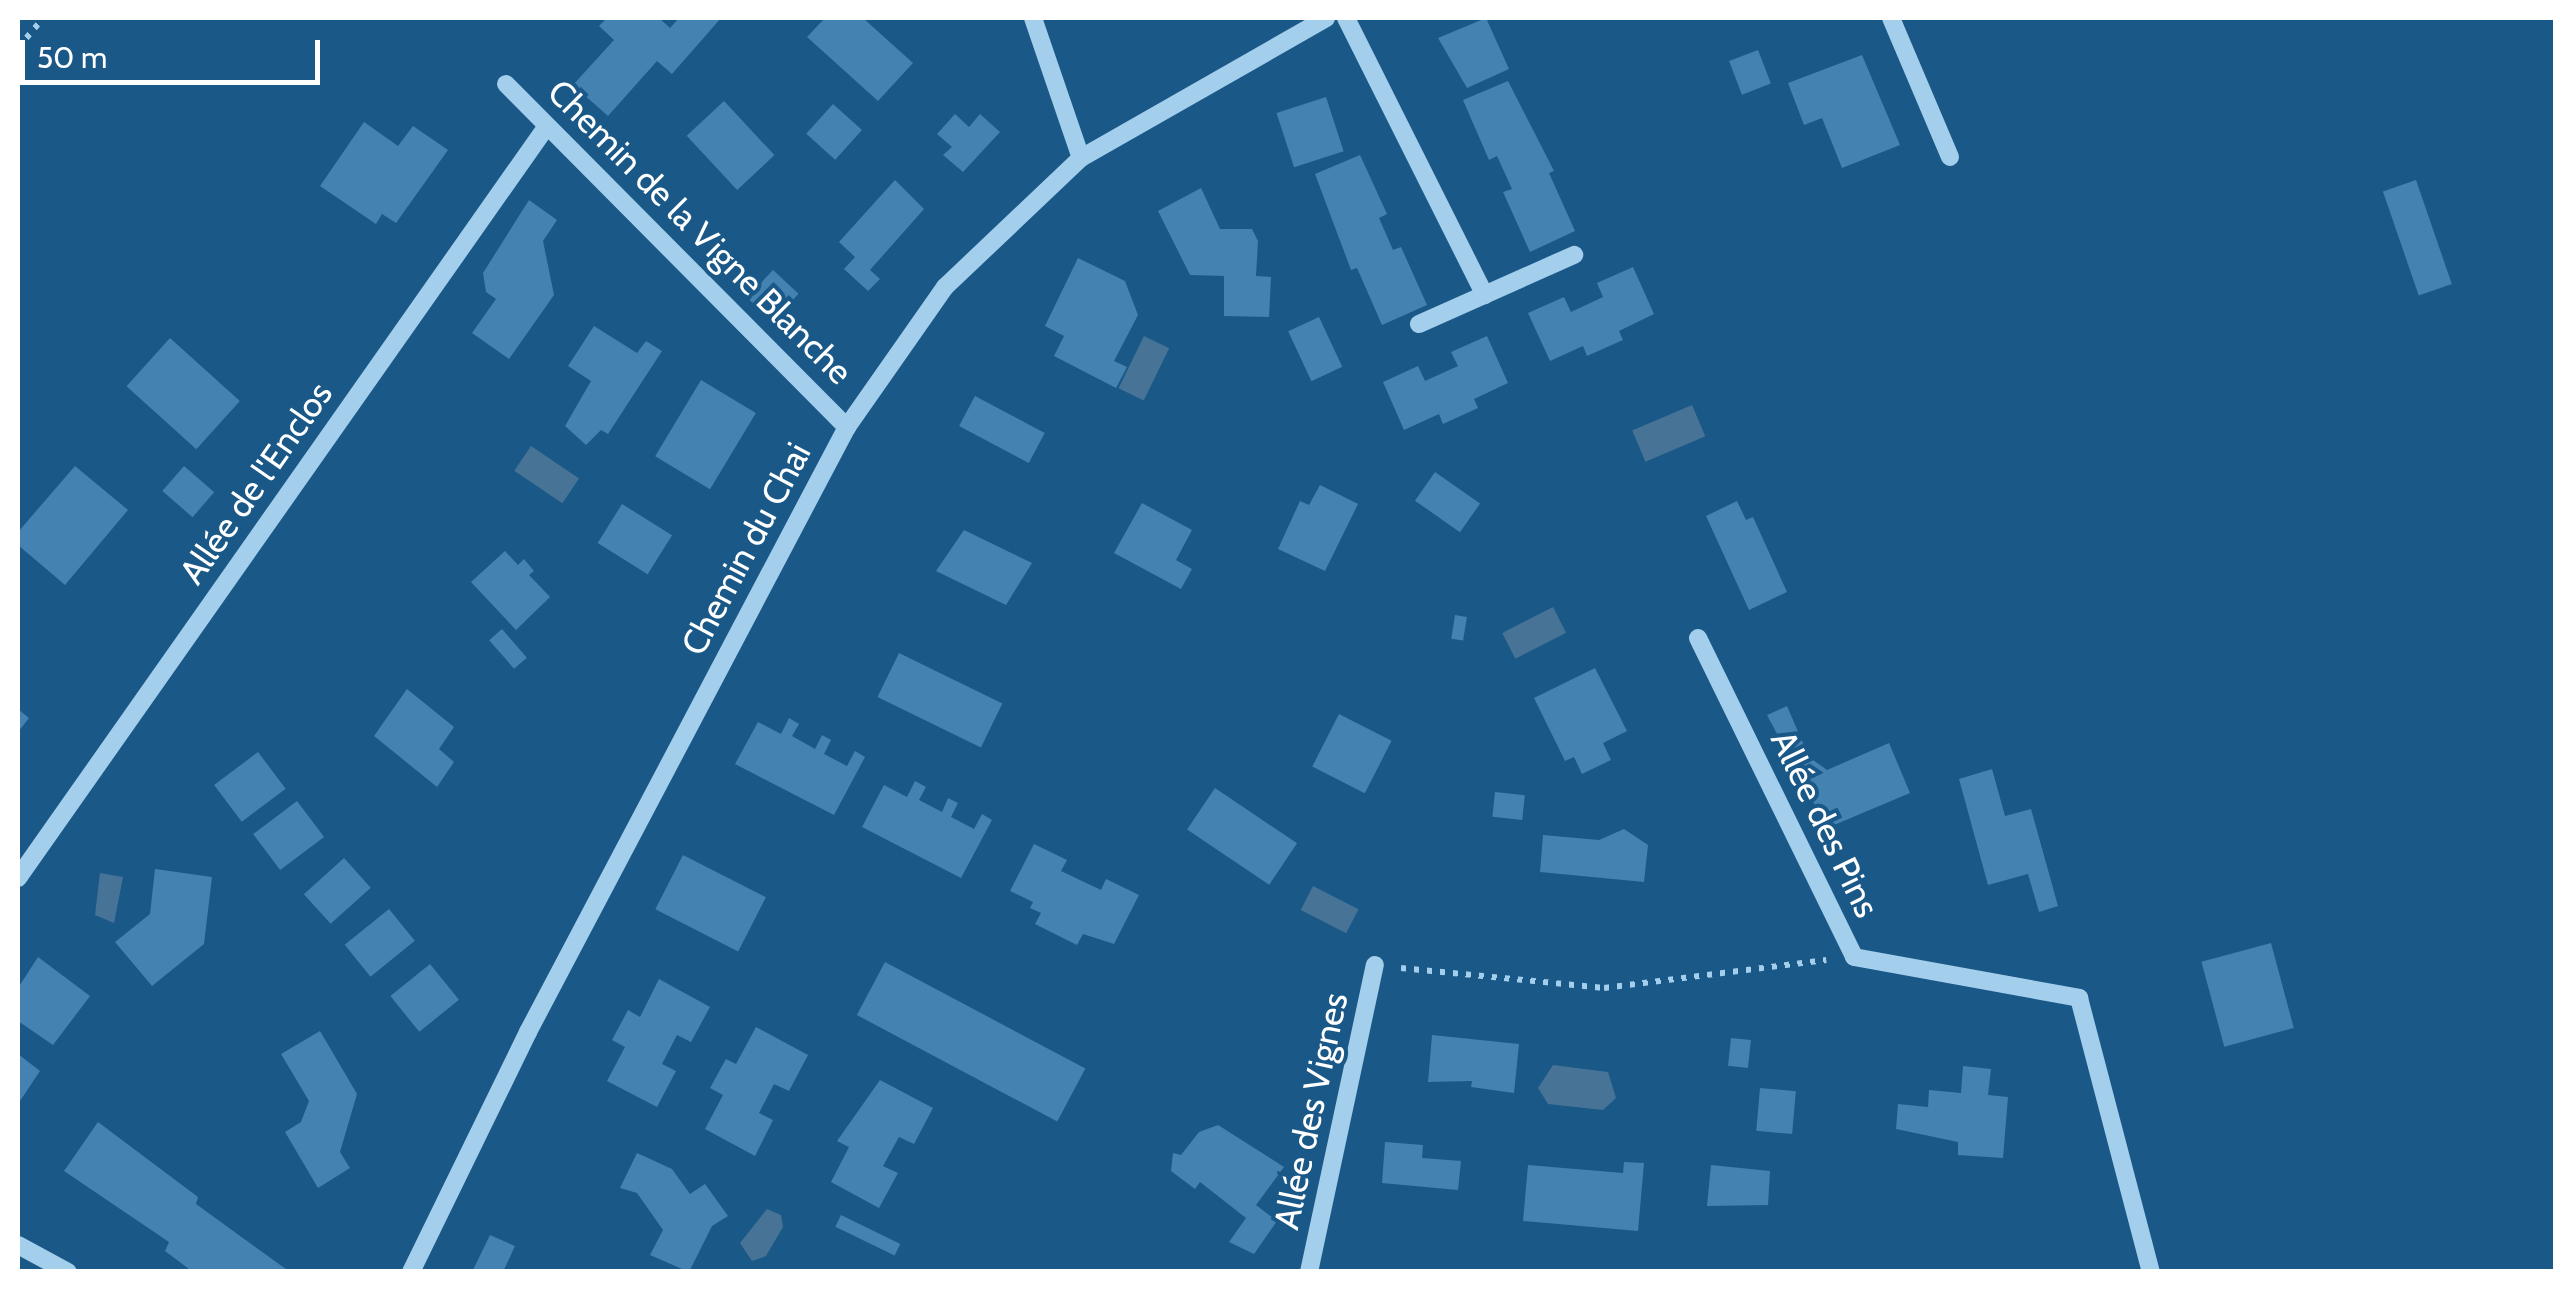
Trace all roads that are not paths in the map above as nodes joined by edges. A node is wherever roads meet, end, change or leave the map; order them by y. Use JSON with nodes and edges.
{"nodes":[{"id":1,"x":1033,"y":18,"type":"edge"},
{"id":2,"x":1326,"y":18,"type":"edge"},
{"id":3,"x":1346,"y":18,"type":"edge"},
{"id":4,"x":1891,"y":18,"type":"edge"},
{"id":5,"x":506,"y":84,"type":"dead end"},
{"id":6,"x":548,"y":126,"type":"junction"},
{"id":7,"x":1950,"y":157,"type":"dead end"},
{"id":8,"x":1081,"y":158,"type":"junction"},
{"id":9,"x":1574,"y":255,"type":"dead end"},
{"id":10,"x":1486,"y":294,"type":"junction"},
{"id":11,"x":1419,"y":324,"type":"dead end"},
{"id":12,"x":847,"y":427,"type":"junction"},
{"id":13,"x":1698,"y":638,"type":"dead end"},
{"id":14,"x":18,"y":878,"type":"edge"},
{"id":15,"x":1375,"y":965,"type":"road end"},
{"id":16,"x":18,"y":1245,"type":"edge"},
{"id":17,"x":68,"y":1272,"type":"edge"},
{"id":18,"x":411,"y":1272,"type":"edge"},
{"id":19,"x":1310,"y":1272,"type":"edge"},
{"id":20,"x":2151,"y":1272,"type":"edge"}],
"edges":[{"from":1,"to":8,"type":"street"},
{"from":2,"to":8,"type":"street","name":"Chemin du Chai"},
{"from":3,"to":10,"type":"street"},
{"from":4,"to":7,"type":"street"},
{"from":5,"to":6,"type":"street","name":"Chemin de la Vigne Blanche"},
{"from":6,"to":12,"type":"street","name":"Chemin de la Vigne Blanche"},
{"from":6,"to":14,"type":"street","name":"Allée de l'Enclos"},
{"from":8,"to":12,"type":"street","name":"Chemin du Chai"},
{"from":9,"to":10,"type":"street"},
{"from":10,"to":11,"type":"street"},
{"from":12,"to":18,"type":"street","name":"Chemin du Chai"},
{"from":13,"to":20,"type":"street","name":"Allée des Pins"},
{"from":15,"to":19,"type":"street","name":"Allée des Vignes"},
{"from":16,"to":17,"type":"street"}]}
